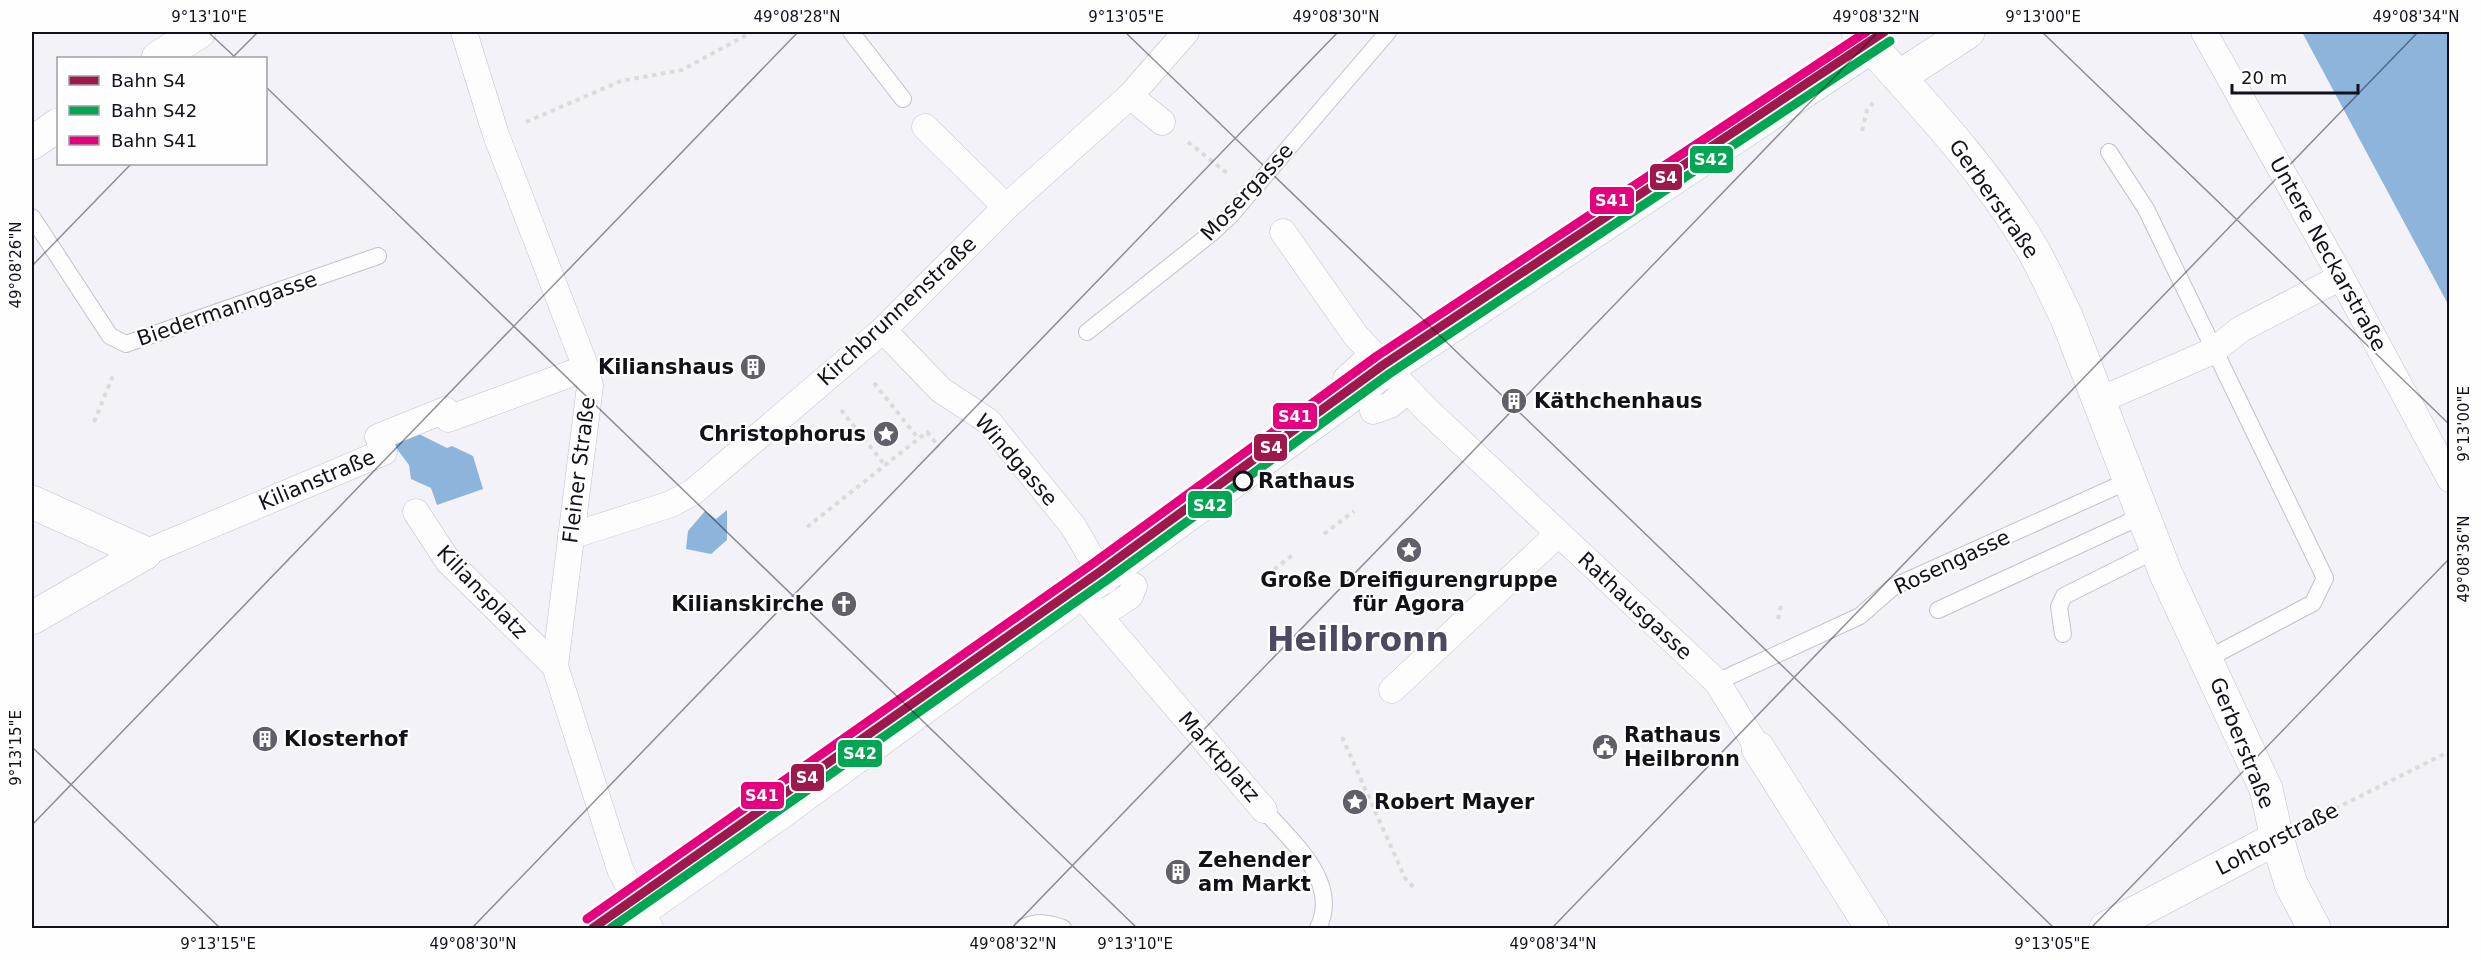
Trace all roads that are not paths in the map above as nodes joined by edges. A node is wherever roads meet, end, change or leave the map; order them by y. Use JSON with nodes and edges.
{"nodes":[{"id":1,"x":199,"y":32,"type":"edge"},
{"id":2,"x":464,"y":32,"type":"edge"},
{"id":3,"x":851,"y":32,"type":"edge"},
{"id":4,"x":1186,"y":32,"type":"edge"},
{"id":5,"x":1388,"y":32,"type":"edge"},
{"id":6,"x":1968,"y":32,"type":"edge"},
{"id":7,"x":2204,"y":32,"type":"edge"},
{"id":8,"x":1866,"y":40,"type":"edge"},
{"id":9,"x":160,"y":57,"type":"edge"},
{"id":10,"x":1899,"y":77,"type":"junction"},
{"id":11,"x":1130,"y":96,"type":"junction"},
{"id":12,"x":903,"y":99,"type":"dead end"},
{"id":13,"x":1162,"y":122,"type":"dead end"},
{"id":14,"x":57,"y":126,"type":"edge"},
{"id":15,"x":926,"y":127,"type":"dead end"},
{"id":16,"x":32,"y":143,"type":"edge"},
{"id":17,"x":2109,"y":152,"type":"dead end"},
{"id":18,"x":1006,"y":207,"type":"junction"},
{"id":19,"x":32,"y":217,"type":"edge"},
{"id":20,"x":1283,"y":232,"type":"dead end"},
{"id":21,"x":378,"y":256,"type":"dead end"},
{"id":22,"x":2341,"y":277,"type":"junction"},
{"id":23,"x":883,"y":330,"type":"junction"},
{"id":24,"x":1087,"y":332,"type":"dead end"},
{"id":25,"x":2213,"y":351,"type":"junction"},
{"id":26,"x":1381,"y":363,"type":"junction"},
{"id":27,"x":586,"y":368,"type":"junction"},
{"id":28,"x":1346,"y":379,"type":"dead end"},
{"id":29,"x":1407,"y":391,"type":"junction"},
{"id":30,"x":2098,"y":401,"type":"junction"},
{"id":31,"x":1373,"y":411,"type":"dead end"},
{"id":32,"x":2450,"y":479,"type":"edge"},
{"id":33,"x":2128,"y":481,"type":"junction"},
{"id":34,"x":32,"y":502,"type":"edge"},
{"id":35,"x":416,"y":512,"type":"dead end"},
{"id":36,"x":2142,"y":516,"type":"junction"},
{"id":37,"x":1558,"y":534,"type":"junction"},
{"id":38,"x":571,"y":536,"type":"junction"},
{"id":39,"x":2157,"y":550,"type":"junction"},
{"id":40,"x":145,"y":554,"type":"junction"},
{"id":41,"x":1105,"y":563,"type":"junction"},
{"id":42,"x":1134,"y":586,"type":"dead end"},
{"id":43,"x":1091,"y":607,"type":"junction"},
{"id":44,"x":1938,"y":610,"type":"dead end"},
{"id":45,"x":32,"y":618,"type":"edge"},
{"id":46,"x":2063,"y":634,"type":"dead end"},
{"id":47,"x":2207,"y":658,"type":"junction"},
{"id":48,"x":555,"y":666,"type":"junction"},
{"id":49,"x":1717,"y":682,"type":"junction"},
{"id":50,"x":1392,"y":690,"type":"dead end"},
{"id":51,"x":1758,"y":748,"type":"joint"},
{"id":52,"x":1264,"y":810,"type":"joint"},
{"id":53,"x":2277,"y":838,"type":"junction"},
{"id":54,"x":638,"y":924,"type":"edge"},
{"id":55,"x":1022,"y":928,"type":"edge"},
{"id":56,"x":1063,"y":928,"type":"edge"},
{"id":57,"x":1318,"y":928,"type":"edge"},
{"id":58,"x":1872,"y":928,"type":"edge"},
{"id":59,"x":2106,"y":928,"type":"edge"},
{"id":60,"x":2314,"y":928,"type":"edge"}],
"edges":[{"from":1,"to":9,"type":"street"},
{"from":2,"to":27,"type":"street","name":"Fleiner Straße"},
{"from":3,"to":12,"type":"lane"},
{"from":4,"to":11,"type":"street","name":"Kirchbrunnenstraße"},
{"from":5,"to":24,"type":"lane","name":"Mosergasse"},
{"from":6,"to":10,"type":"street"},
{"from":7,"to":22,"type":"street","name":"Untere Neckarstraße"},
{"from":8,"to":10,"type":"street","name":"Gerberstraße"},
{"from":8,"to":26,"type":"street"},
{"from":10,"to":30,"type":"street","name":"Gerberstraße"},
{"from":11,"to":13,"type":"street"},
{"from":11,"to":18,"type":"street","name":"Kirchbrunnenstraße"},
{"from":14,"to":16,"type":"street"},
{"from":15,"to":18,"type":"street"},
{"from":17,"to":25,"type":"lane"},
{"from":18,"to":23,"type":"street","name":"Kirchbrunnenstraße"},
{"from":19,"to":21,"type":"lane","name":"Biedermanngasse"},
{"from":20,"to":26,"type":"street","name":"Rathausgasse"},
{"from":22,"to":25,"type":"street"},
{"from":22,"to":32,"type":"street","name":"Untere Neckarstraße"},
{"from":23,"to":38,"type":"street","name":"Kirchbrunnenstraße"},
{"from":23,"to":41,"type":"street","name":"Windgasse"},
{"from":25,"to":30,"type":"street"},
{"from":25,"to":47,"type":"lane","name":"Gerberstraße"},
{"from":26,"to":28,"type":"street"},
{"from":26,"to":29,"type":"street","name":"Rathausgasse"},
{"from":26,"to":41,"type":"street"},
{"from":27,"to":38,"type":"street","name":"Fleiner Straße"},
{"from":27,"to":40,"type":"street","name":"Kilianstraße"},
{"from":29,"to":31,"type":"street"},
{"from":29,"to":37,"type":"street","name":"Rathausgasse"},
{"from":30,"to":33,"type":"street","name":"Gerberstraße"},
{"from":33,"to":36,"type":"street","name":"Gerberstraße"},
{"from":33,"to":49,"type":"lane","name":"Rosengasse"},
{"from":34,"to":40,"type":"street"},
{"from":35,"to":48,"type":"street","name":"Kiliansplatz"},
{"from":36,"to":39,"type":"street","name":"Gerberstraße"},
{"from":36,"to":44,"type":"lane"},
{"from":37,"to":49,"type":"street","name":"Rathausgasse"},
{"from":37,"to":50,"type":"street"},
{"from":38,"to":48,"type":"street","name":"Fleiner Straße"},
{"from":39,"to":46,"type":"lane"},
{"from":39,"to":47,"type":"street","name":"Gerberstraße"},
{"from":40,"to":45,"type":"street","name":"Kilianstraße"},
{"from":41,"to":43,"type":"street"},
{"from":42,"to":43,"type":"street"},
{"from":43,"to":52,"type":"street","name":"Marktplatz"},
{"from":43,"to":54,"type":"street"},
{"from":47,"to":53,"type":"street","name":"Gerberstraße"},
{"from":48,"to":54,"type":"street","name":"Fleiner Straße"},
{"from":49,"to":51,"type":"street","name":"Rathausgasse"},
{"from":51,"to":58,"type":"street","name":"Rathausgasse"},
{"from":52,"to":57,"type":"lane","name":"Marktplatz"},
{"from":53,"to":59,"type":"street","name":"Lohtorstraße"},
{"from":53,"to":60,"type":"street","name":"Gerberstraße"},
{"from":55,"to":56,"type":"lane"}]}
